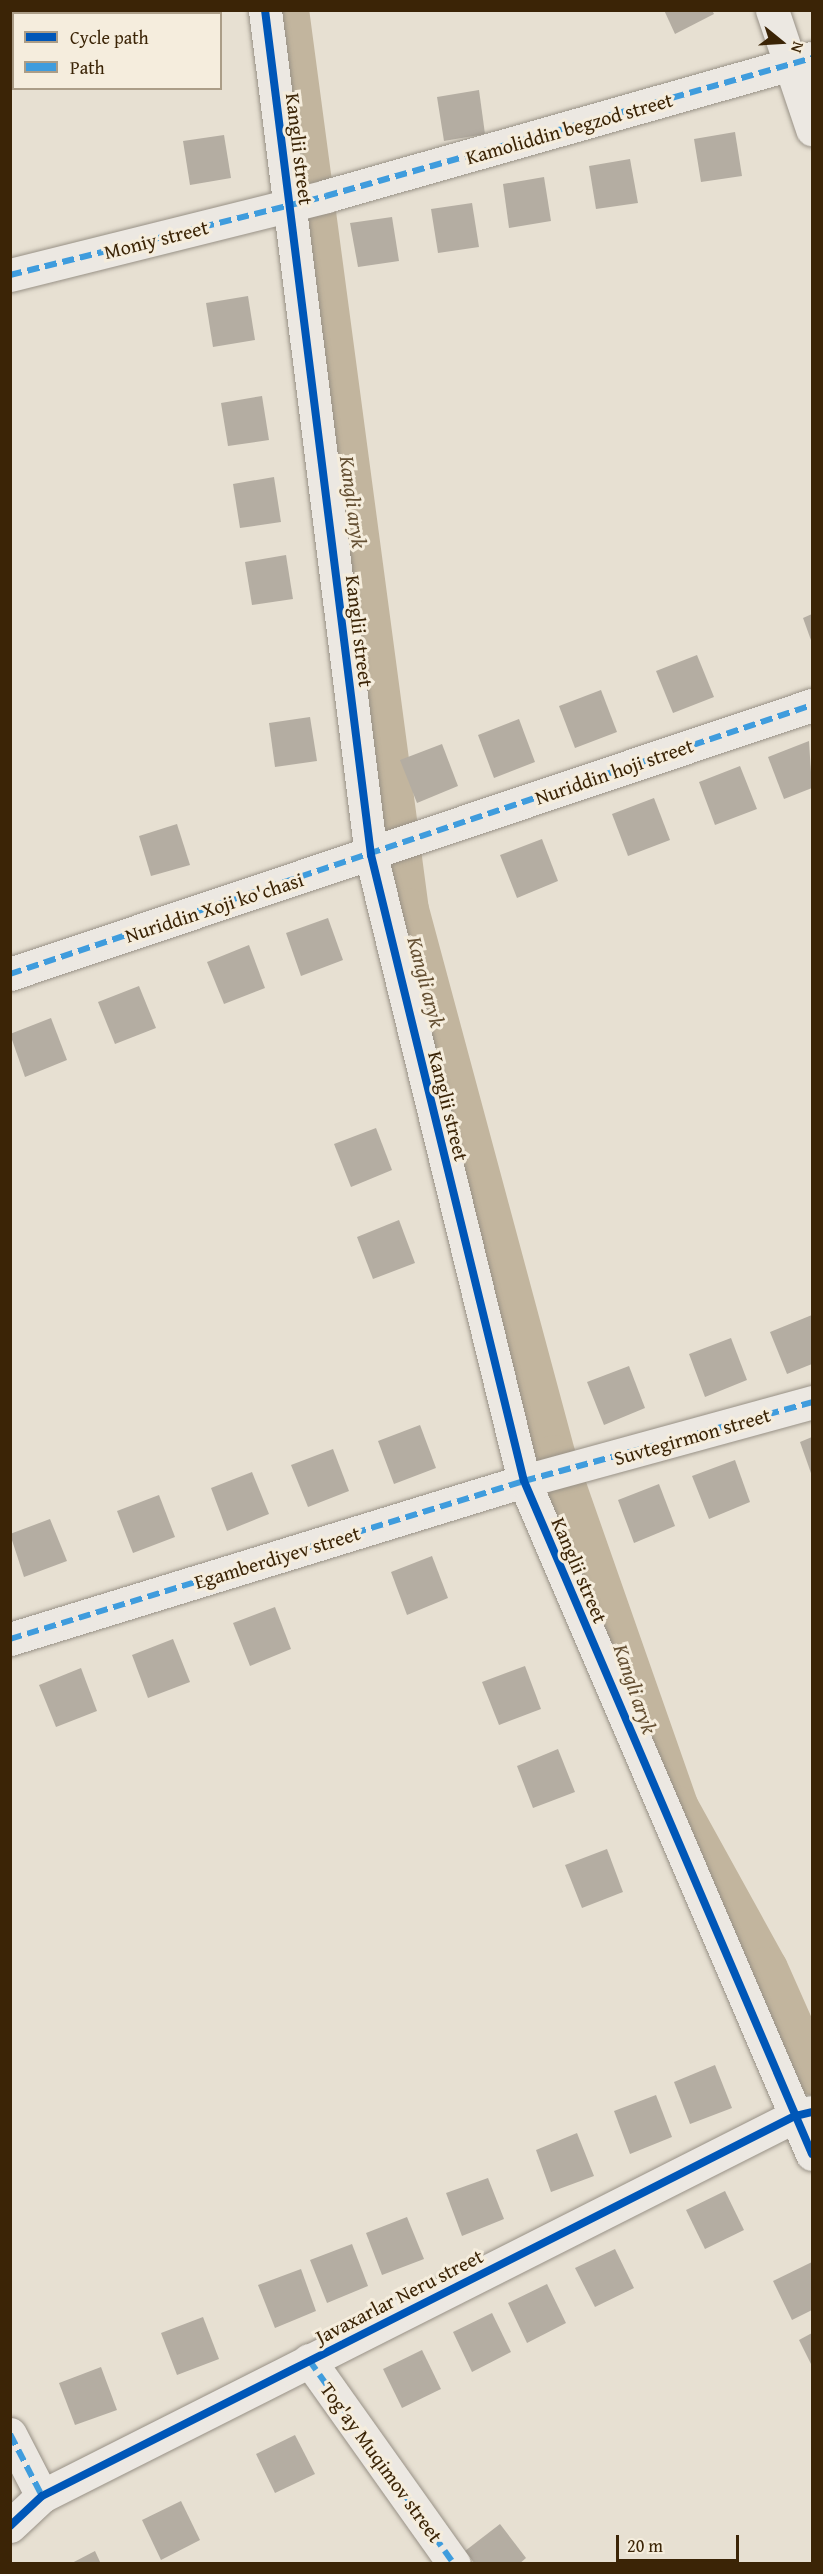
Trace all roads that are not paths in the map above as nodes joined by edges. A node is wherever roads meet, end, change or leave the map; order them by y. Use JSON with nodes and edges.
{"nodes":[{"id":1,"x":265,"y":10,"type":"edge"},
{"id":2,"x":772,"y":10,"type":"edge"},
{"id":3,"x":802,"y":61,"type":"edge"},
{"id":4,"x":813,"y":129,"type":"edge"},
{"id":5,"x":290,"y":206,"type":"junction"},
{"id":6,"x":10,"y":275,"type":"edge"},
{"id":7,"x":813,"y":705,"type":"edge"},
{"id":8,"x":392,"y":848,"type":"junction"},
{"id":9,"x":10,"y":974,"type":"edge"},
{"id":10,"x":813,"y":1401,"type":"edge"},
{"id":11,"x":547,"y":1476,"type":"junction"},
{"id":12,"x":10,"y":1638,"type":"edge"},
{"id":13,"x":804,"y":2114,"type":"edge"},
{"id":14,"x":813,"y":2154,"type":"edge"},
{"id":15,"x":309,"y":2360,"type":"junction"},
{"id":16,"x":10,"y":2434,"type":"edge"},
{"id":17,"x":42,"y":2496,"type":"junction"},
{"id":18,"x":10,"y":2526,"type":"edge"},
{"id":19,"x":454,"y":2564,"type":"edge"}],
"edges":[{"from":1,"to":5,"type":"street","name":"Kanglii street"},
{"from":2,"to":3,"type":"street"},
{"from":3,"to":4,"type":"street"},
{"from":3,"to":5,"type":"street","name":"Kamoliddin begzod street"},
{"from":5,"to":6,"type":"street","name":"Moniy street"},
{"from":5,"to":8,"type":"street","name":"Kanglii street"},
{"from":7,"to":8,"type":"street","name":"Nuriddin hoji street"},
{"from":8,"to":9,"type":"street","name":"Nuriddin Xoji ko'chasi"},
{"from":8,"to":11,"type":"street","name":"Kanglii street"},
{"from":10,"to":11,"type":"street","name":"Suvtegirmon street"},
{"from":11,"to":12,"type":"street","name":"Egamberdiyev street"},
{"from":11,"to":13,"type":"street","name":"Kanglii street"},
{"from":13,"to":14,"type":"street","name":"Kanglii street"},
{"from":13,"to":15,"type":"street","name":"Javaxarlar Neru street"},
{"from":15,"to":17,"type":"street","name":"Javaxarlar Neru street"},
{"from":15,"to":19,"type":"street","name":"Tog'ay Muqimov street"},
{"from":16,"to":17,"type":"street"},
{"from":17,"to":18,"type":"street","name":"Javaxarlar Neru street"}]}
